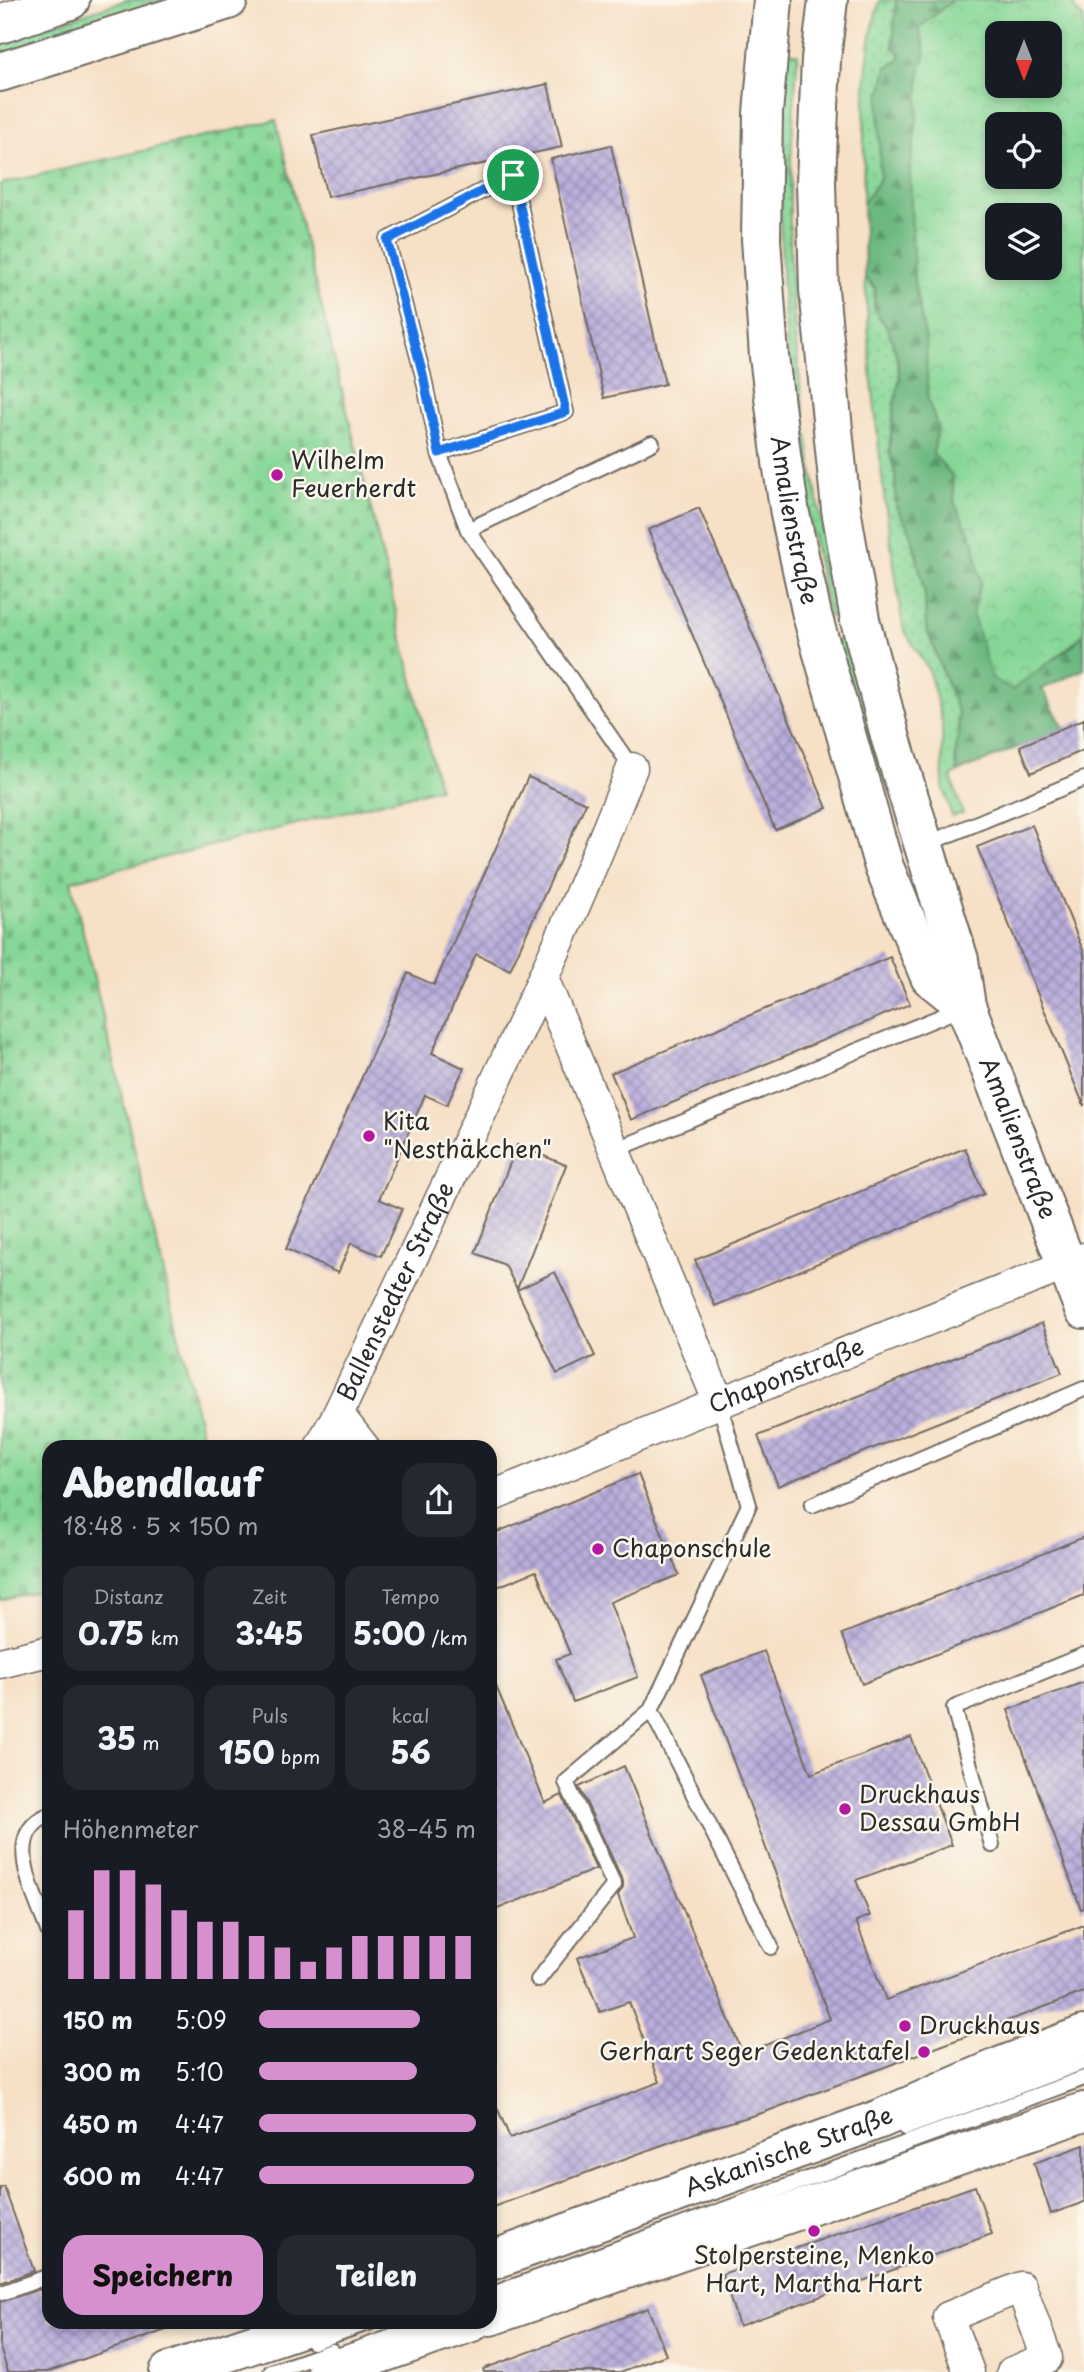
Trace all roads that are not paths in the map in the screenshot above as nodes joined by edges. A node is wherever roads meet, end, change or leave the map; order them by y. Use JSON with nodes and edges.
{"nodes":[{"id":1,"x":70,"y":0,"type":"edge"},
{"id":2,"x":228,"y":0,"type":"edge"},
{"id":3,"x":773,"y":0,"type":"edge"},
{"id":4,"x":828,"y":0,"type":"edge"},
{"id":5,"x":0,"y":24,"type":"edge"},
{"id":6,"x":0,"y":72,"type":"edge"},
{"id":7,"x":652,"y":443,"type":"dead end"},
{"id":8,"x":439,"y":453,"type":"junction"},
{"id":9,"x":468,"y":530,"type":"junction"},
{"id":10,"x":632,"y":768,"type":"joint"},
{"id":11,"x":1084,"y":779,"type":"edge"},
{"id":12,"x":922,"y":845,"type":"junction"},
{"id":13,"x":543,"y":978,"type":"junction"},
{"id":14,"x":966,"y":1006,"type":"junction"},
{"id":15,"x":615,"y":1150,"type":"junction"},
{"id":16,"x":1075,"y":1262,"type":"edge"},
{"id":17,"x":1084,"y":1309,"type":"edge"},
{"id":18,"x":1084,"y":1389,"type":"edge"},
{"id":19,"x":719,"y":1403,"type":"junction"},
{"id":20,"x":338,"y":1414,"type":"junction"},
{"id":21,"x":324,"y":1440,"type":"edge"},
{"id":22,"x":358,"y":1440,"type":"edge"},
{"id":23,"x":497,"y":1494,"type":"edge"},
{"id":24,"x":812,"y":1505,"type":"dead end"},
{"id":25,"x":42,"y":1653,"type":"edge"},
{"id":26,"x":1084,"y":1656,"type":"edge"},
{"id":27,"x":0,"y":1663,"type":"edge"},
{"id":28,"x":651,"y":1710,"type":"junction"},
{"id":29,"x":42,"y":1818,"type":"edge"},
{"id":30,"x":992,"y":1845,"type":"dead end"},
{"id":31,"x":42,"y":1913,"type":"edge"},
{"id":32,"x":771,"y":1947,"type":"dead end"},
{"id":33,"x":538,"y":1980,"type":"dead end"},
{"id":34,"x":1084,"y":2035,"type":"edge"},
{"id":35,"x":1084,"y":2062,"type":"edge"},
{"id":36,"x":1084,"y":2078,"type":"edge"},
{"id":37,"x":1084,"y":2112,"type":"edge"},
{"id":38,"x":841,"y":2151,"type":"dead end"},
{"id":39,"x":497,"y":2258,"type":"edge"},
{"id":40,"x":42,"y":2279,"type":"edge"},
{"id":41,"x":497,"y":2292,"type":"edge"},
{"id":42,"x":2,"y":2293,"type":"dead end"},
{"id":43,"x":497,"y":2314,"type":"edge"},
{"id":44,"x":297,"y":2329,"type":"edge"},
{"id":45,"x":351,"y":2329,"type":"edge"},
{"id":46,"x":447,"y":2329,"type":"edge"},
{"id":47,"x":272,"y":2356,"type":"dead end"},
{"id":48,"x":338,"y":2359,"type":"edge"},
{"id":49,"x":169,"y":2372,"type":"edge"},
{"id":50,"x":271,"y":2372,"type":"edge"},
{"id":51,"x":969,"y":2372,"type":"edge"},
{"id":52,"x":1012,"y":2372,"type":"edge"}],
"edges":[{"from":1,"to":5,"type":"main road"},
{"from":2,"to":6,"type":"main road"},
{"from":3,"to":14,"type":"main road","name":"Amalienstraße"},
{"from":4,"to":12,"type":"main road","name":"Amalienstraße"},
{"from":7,"to":9,"type":"lane"},
{"from":8,"to":8,"type":"lane"},
{"from":8,"to":9,"type":"lane"},
{"from":9,"to":10,"type":"lane"},
{"from":10,"to":13,"type":"street","name":"Ballenstedter Straße"},
{"from":11,"to":12,"type":"lane"},
{"from":12,"to":14,"type":"main road","name":"Amalienstraße"},
{"from":13,"to":15,"type":"street"},
{"from":13,"to":20,"type":"street","name":"Ballenstedter Straße"},
{"from":14,"to":15,"type":"lane"},
{"from":14,"to":16,"type":"main road","name":"Amalienstraße"},
{"from":15,"to":19,"type":"street"},
{"from":16,"to":17,"type":"main road","name":"Amalienstraße"},
{"from":16,"to":19,"type":"street","name":"Chaponstraße"},
{"from":18,"to":24,"type":"lane"},
{"from":19,"to":23,"type":"street","name":"Chaponstraße"},
{"from":19,"to":28,"type":"lane"},
{"from":20,"to":21,"type":"street","name":"Ballenstedter Straße"},
{"from":20,"to":22,"type":"street","name":"Ballenstedter Straße"},
{"from":25,"to":27,"type":"street"},
{"from":26,"to":30,"type":"lane"},
{"from":28,"to":32,"type":"lane"},
{"from":28,"to":33,"type":"lane"},
{"from":29,"to":31,"type":"lane"},
{"from":34,"to":39,"type":"main road","name":"Askanische Straße"},
{"from":35,"to":38,"type":"lane"},
{"from":36,"to":41,"type":"lane"},
{"from":37,"to":43,"type":"main road"},
{"from":40,"to":42,"type":"lane"},
{"from":44,"to":49,"type":"main road"},
{"from":45,"to":47,"type":"lane"},
{"from":46,"to":48,"type":"main road"},
{"from":48,"to":50,"type":"lane"},
{"from":51,"to":52,"type":"street"}]}
